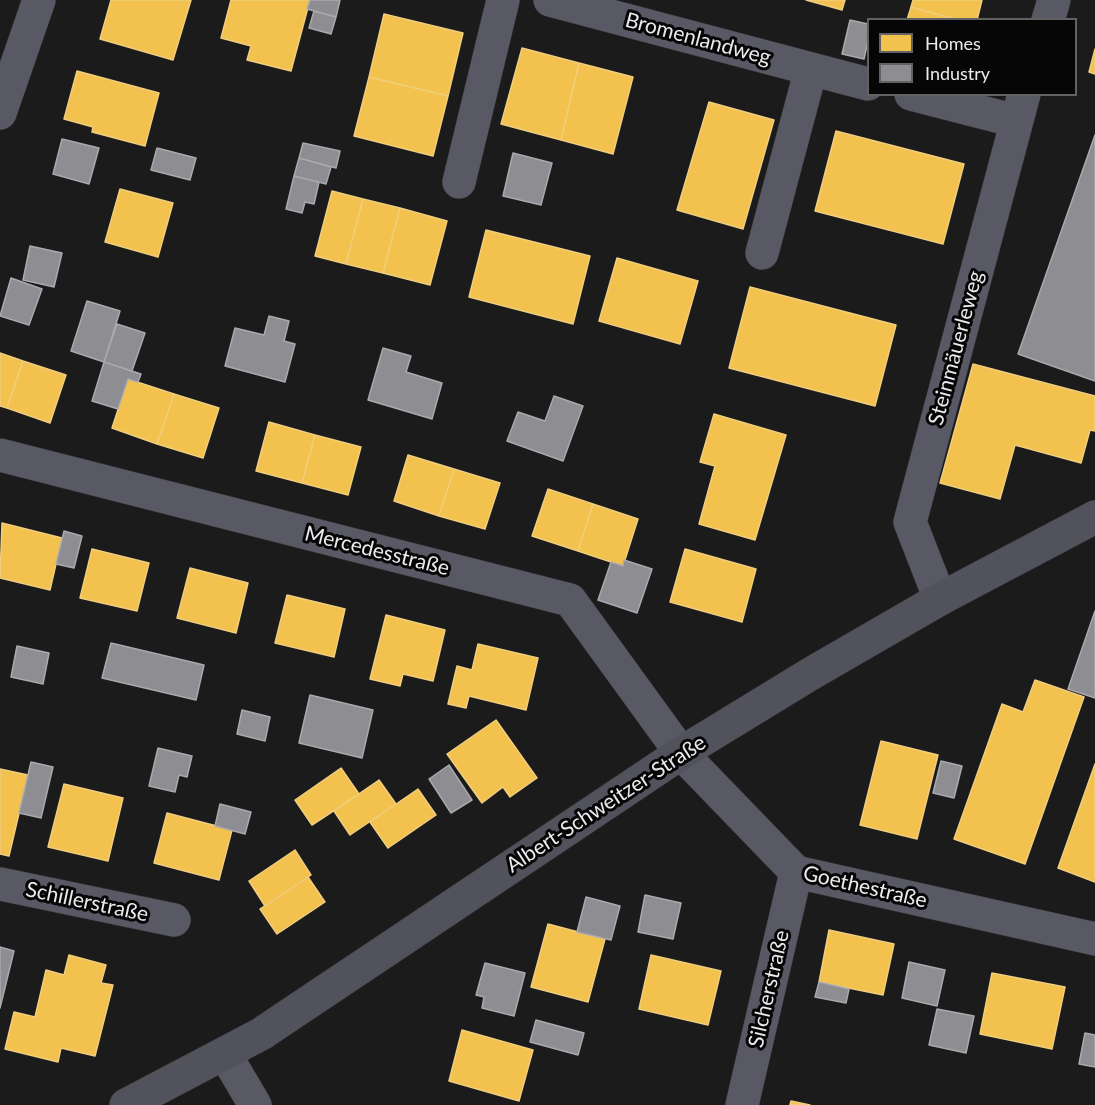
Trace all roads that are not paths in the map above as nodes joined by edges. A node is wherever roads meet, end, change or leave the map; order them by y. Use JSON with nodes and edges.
{"nodes":[{"id":1,"x":39,"y":0,"type":"edge"},
{"id":2,"x":503,"y":0,"type":"edge"},
{"id":3,"x":550,"y":0,"type":"edge"},
{"id":4,"x":1054,"y":0,"type":"edge"},
{"id":5,"x":1049,"y":18,"type":"edge"},
{"id":6,"x":811,"y":69,"type":"junction"},
{"id":7,"x":7,"y":74,"type":"edge"},
{"id":8,"x":867,"y":84,"type":"edge"},
{"id":9,"x":927,"y":96,"type":"edge"},
{"id":10,"x":1020,"y":108,"type":"edge"},
{"id":11,"x":0,"y":113,"type":"edge"},
{"id":12,"x":459,"y":182,"type":"dead end"},
{"id":13,"x":762,"y":253,"type":"dead end"},
{"id":14,"x":0,"y":455,"type":"edge"},
{"id":15,"x":1095,"y":517,"type":"edge"},
{"id":16,"x":940,"y":599,"type":"junction"},
{"id":17,"x":681,"y":753,"type":"junction"},
{"id":18,"x":796,"y":872,"type":"junction"},
{"id":19,"x":0,"y":884,"type":"edge"},
{"id":20,"x":174,"y":920,"type":"dead end"},
{"id":21,"x":1095,"y":939,"type":"edge"},
{"id":22,"x":225,"y":1054,"type":"junction"},
{"id":23,"x":126,"y":1105,"type":"edge"},
{"id":24,"x":255,"y":1105,"type":"edge"},
{"id":25,"x":742,"y":1105,"type":"edge"}],
"edges":[{"from":1,"to":7,"type":"street"},
{"from":2,"to":12,"type":"street"},
{"from":3,"to":6,"type":"street","name":"Bromenlandweg"},
{"from":4,"to":5,"type":"street"},
{"from":6,"to":8,"type":"street","name":"Bromenlandweg"},
{"from":6,"to":13,"type":"street"},
{"from":7,"to":11,"type":"street"},
{"from":9,"to":10,"type":"street"},
{"from":10,"to":16,"type":"street","name":"Steinmäuerleweg"},
{"from":14,"to":17,"type":"street","name":"Mercedesstraße"},
{"from":15,"to":16,"type":"street","name":"Albert-Schweitzer-Straße"},
{"from":16,"to":17,"type":"street","name":"Albert-Schweitzer-Straße"},
{"from":17,"to":18,"type":"street","name":"Goethestraße"},
{"from":17,"to":22,"type":"street","name":"Albert-Schweitzer-Straße"},
{"from":18,"to":21,"type":"street","name":"Goethestraße"},
{"from":18,"to":25,"type":"street","name":"Silcherstraße"},
{"from":19,"to":20,"type":"street","name":"Schillerstraße"},
{"from":22,"to":23,"type":"street","name":"Albert-Schweitzer-Straße"},
{"from":22,"to":24,"type":"street"}]}
